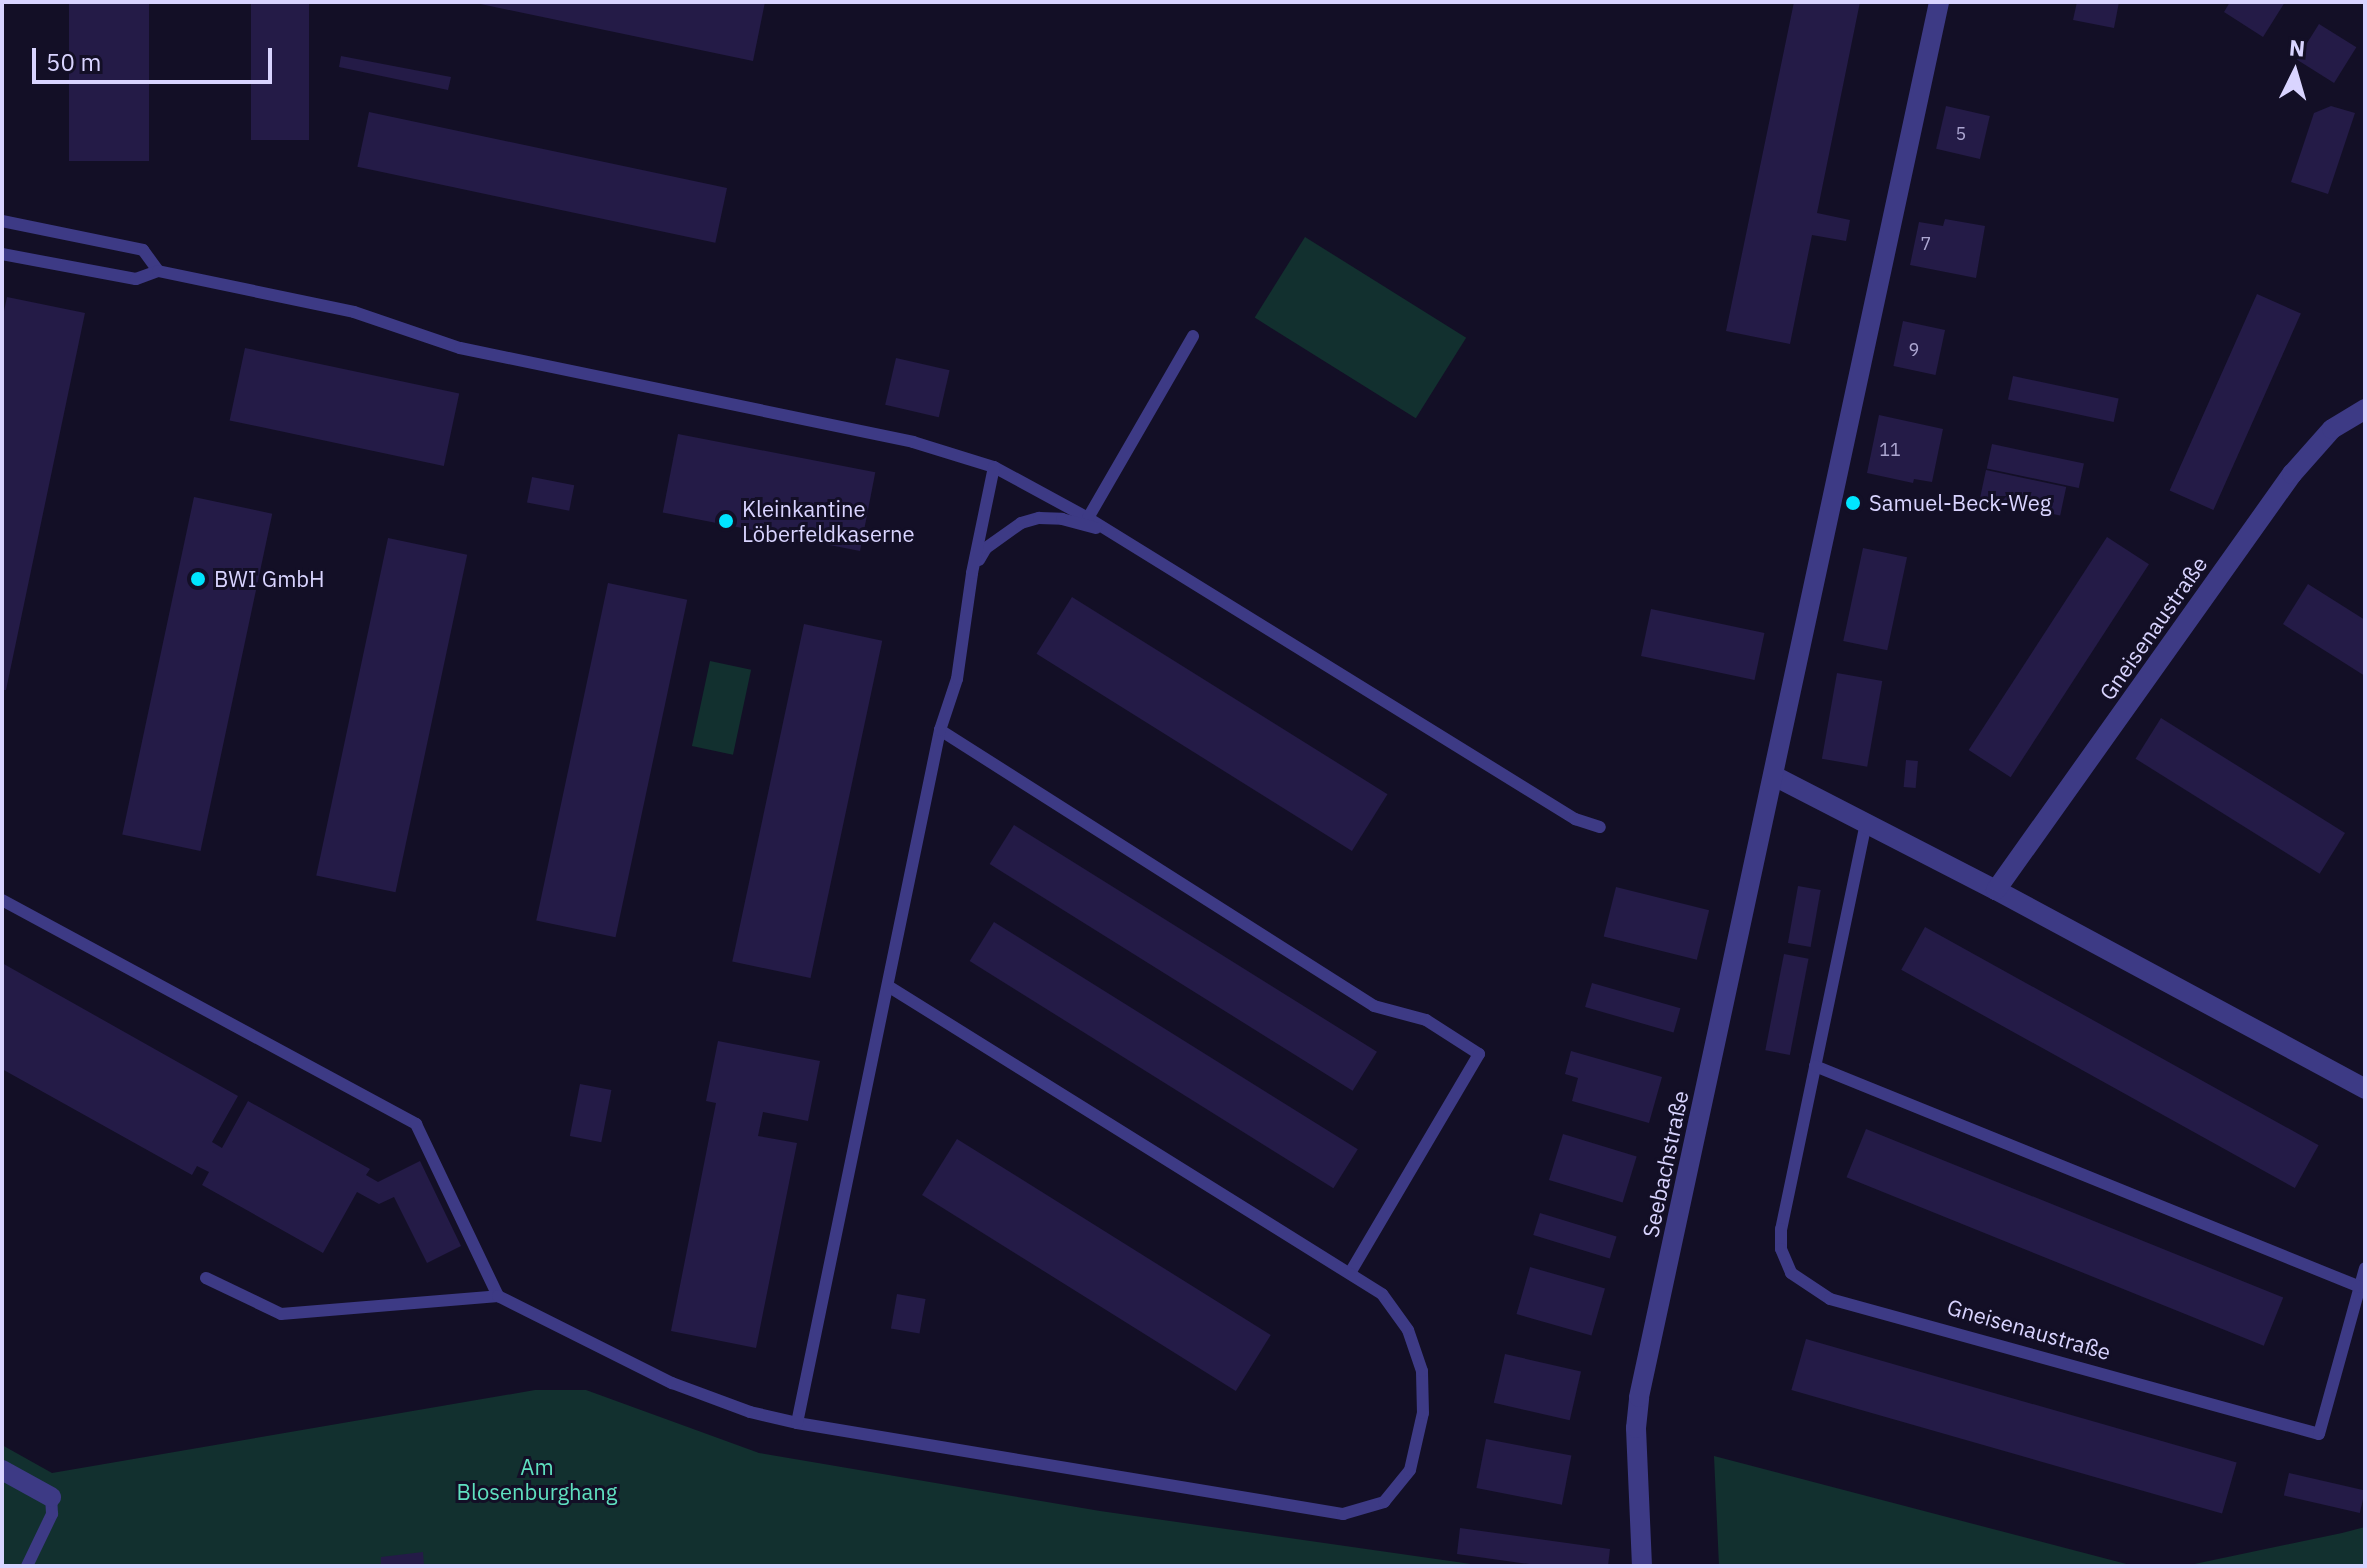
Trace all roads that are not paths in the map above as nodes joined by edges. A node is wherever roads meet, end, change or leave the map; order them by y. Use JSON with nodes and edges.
{"nodes":[{"id":1,"x":1939,"y":2,"type":"edge"},
{"id":2,"x":2,"y":221,"type":"edge"},
{"id":3,"x":2,"y":254,"type":"edge"},
{"id":4,"x":158,"y":271,"type":"junction"},
{"id":5,"x":1193,"y":336,"type":"dead end"},
{"id":6,"x":2365,"y":409,"type":"edge"},
{"id":7,"x":994,"y":467,"type":"junction"},
{"id":8,"x":1088,"y":518,"type":"junction"},
{"id":9,"x":1110,"y":532,"type":"junction"},
{"id":10,"x":972,"y":573,"type":"junction"},
{"id":11,"x":940,"y":730,"type":"junction"},
{"id":12,"x":1774,"y":776,"type":"junction"},
{"id":13,"x":1866,"y":823,"type":"junction"},
{"id":14,"x":1600,"y":827,"type":"dead end"},
{"id":15,"x":1996,"y":890,"type":"junction"},
{"id":16,"x":2,"y":900,"type":"edge"},
{"id":17,"x":888,"y":986,"type":"junction"},
{"id":18,"x":1815,"y":1066,"type":"junction"},
{"id":19,"x":2365,"y":1089,"type":"edge"},
{"id":20,"x":2365,"y":1268,"type":"edge"},
{"id":21,"x":1350,"y":1273,"type":"junction"},
{"id":22,"x":206,"y":1278,"type":"dead end"},
{"id":23,"x":2360,"y":1287,"type":"junction"},
{"id":24,"x":498,"y":1296,"type":"junction"},
{"id":25,"x":797,"y":1423,"type":"junction"},
{"id":26,"x":2,"y":1470,"type":"edge"},
{"id":27,"x":51,"y":1497,"type":"joint"},
{"id":28,"x":27,"y":1566,"type":"edge"},
{"id":29,"x":1642,"y":1566,"type":"edge"}],
"edges":[{"from":1,"to":12,"type":"street"},
{"from":2,"to":4,"type":"lane"},
{"from":3,"to":4,"type":"lane"},
{"from":4,"to":7,"type":"lane"},
{"from":5,"to":8,"type":"lane"},
{"from":6,"to":15,"type":"street","name":"Gneisenaustraße"},
{"from":7,"to":8,"type":"lane"},
{"from":7,"to":10,"type":"lane"},
{"from":8,"to":9,"type":"lane"},
{"from":9,"to":10,"type":"lane"},
{"from":9,"to":14,"type":"lane"},
{"from":10,"to":11,"type":"lane"},
{"from":11,"to":17,"type":"lane"},
{"from":11,"to":21,"type":"lane"},
{"from":12,"to":13,"type":"street"},
{"from":12,"to":29,"type":"street","name":"Seebachstraße"},
{"from":13,"to":15,"type":"street"},
{"from":13,"to":18,"type":"lane","name":"Gneisenaustraße"},
{"from":15,"to":19,"type":"street"},
{"from":16,"to":24,"type":"lane"},
{"from":17,"to":21,"type":"lane"},
{"from":17,"to":25,"type":"lane"},
{"from":18,"to":23,"type":"lane"},
{"from":18,"to":23,"type":"lane","name":"Gneisenaustraße"},
{"from":20,"to":23,"type":"lane","name":"Gneisenaustraße"},
{"from":21,"to":25,"type":"lane"},
{"from":22,"to":24,"type":"lane"},
{"from":24,"to":25,"type":"lane"},
{"from":26,"to":27,"type":"street"},
{"from":27,"to":28,"type":"lane"}]}
